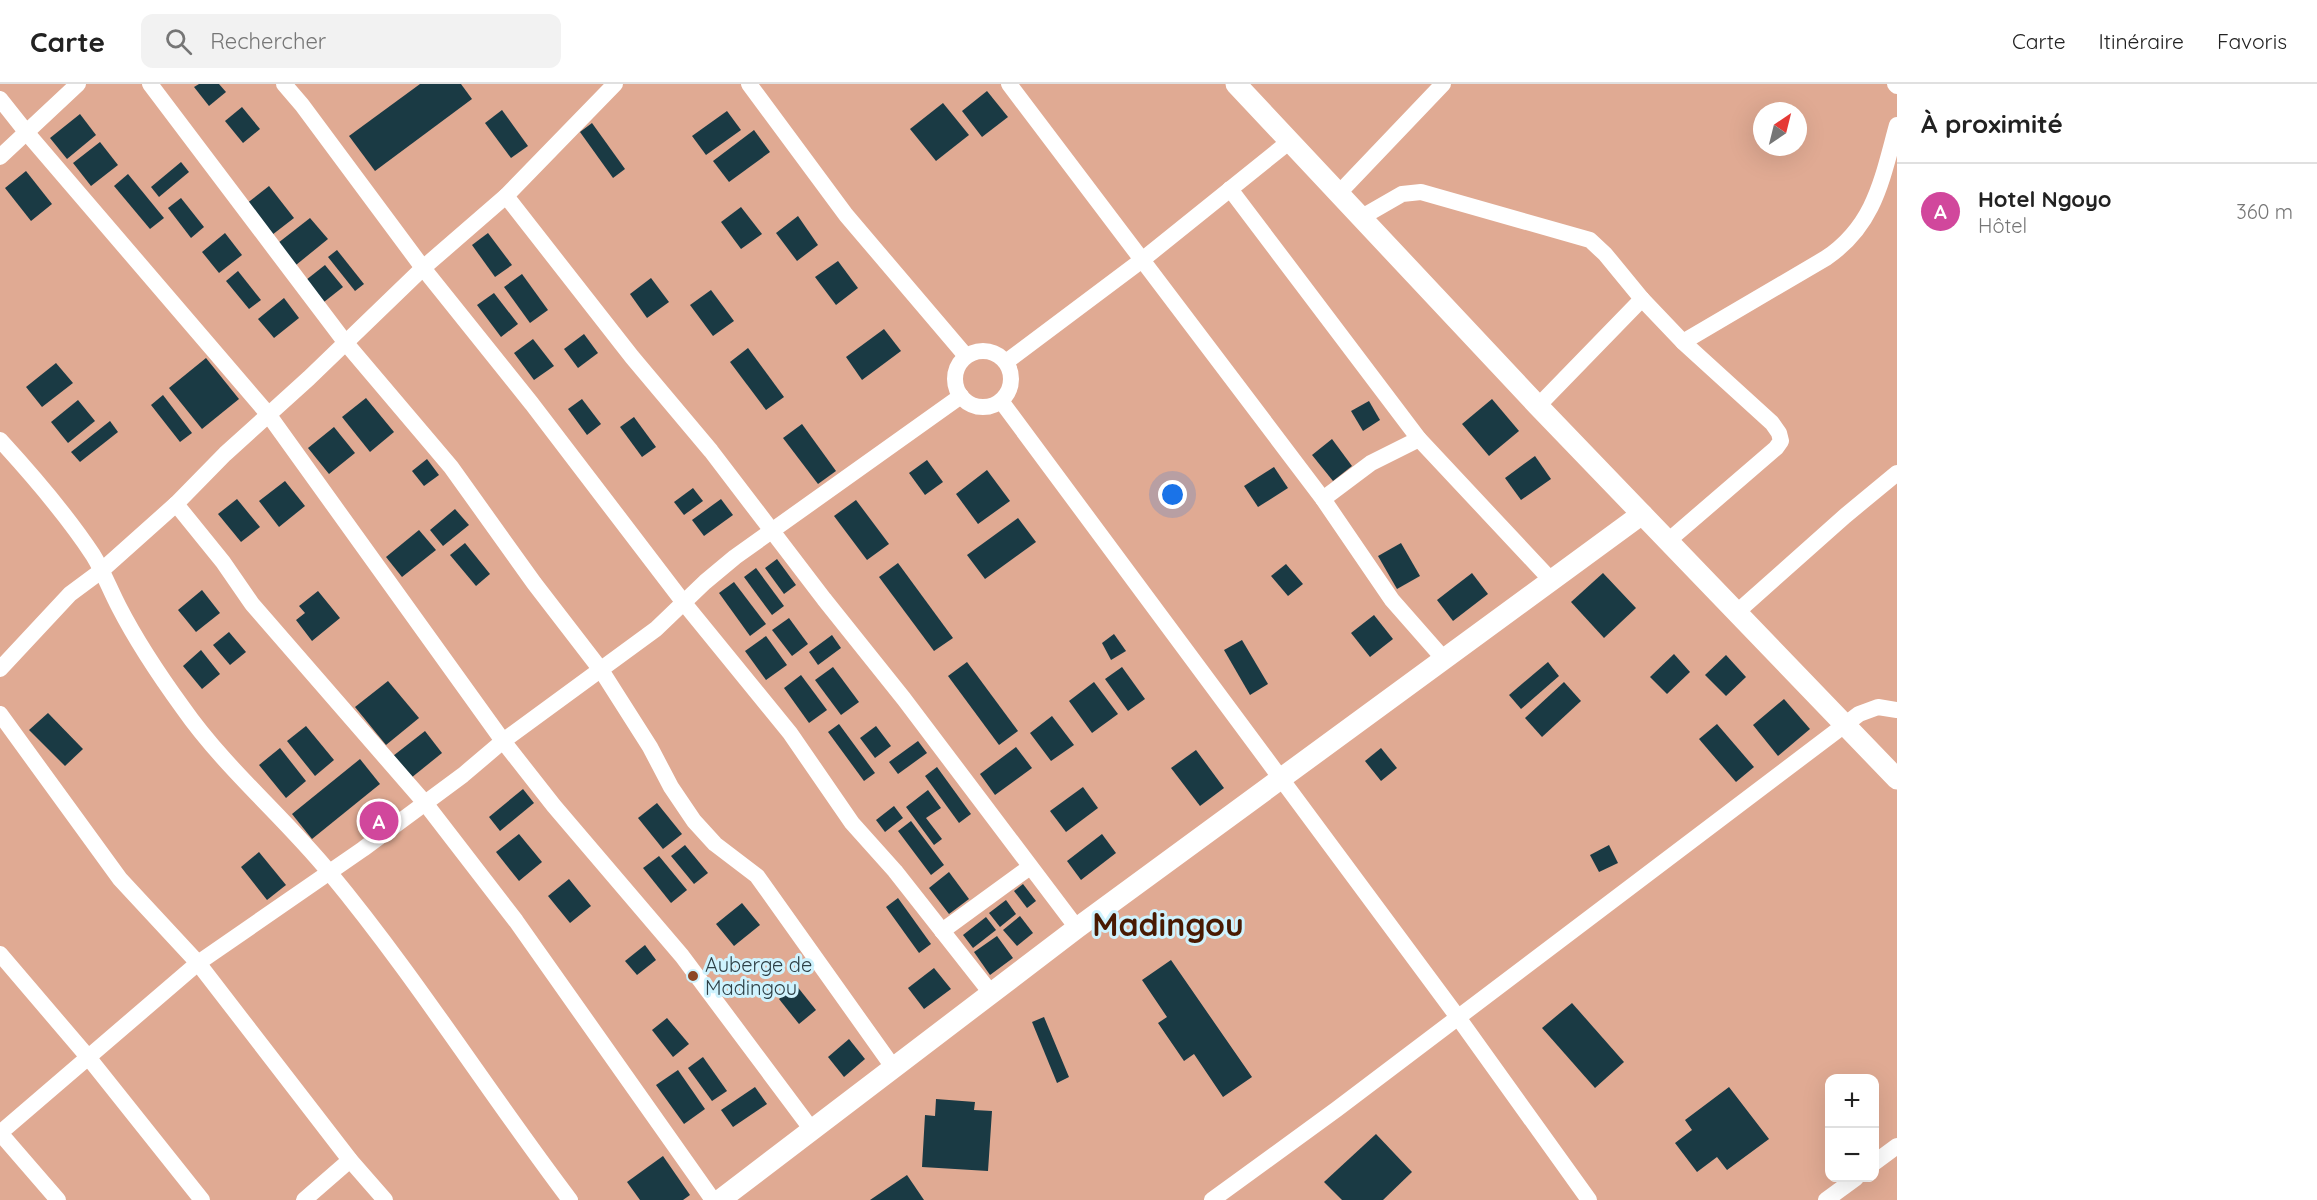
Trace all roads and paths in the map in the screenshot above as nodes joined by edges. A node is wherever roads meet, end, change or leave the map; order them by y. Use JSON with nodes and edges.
{"nodes":[{"id":1,"x":78,"y":84,"type":"edge"},
{"id":2,"x":150,"y":84,"type":"edge"},
{"id":3,"x":284,"y":84,"type":"edge"},
{"id":4,"x":749,"y":84,"type":"edge"},
{"id":5,"x":1009,"y":84,"type":"edge"},
{"id":6,"x":1236,"y":84,"type":"edge"},
{"id":7,"x":1443,"y":84,"type":"edge"},
{"id":8,"x":610,"y":86,"type":"edge"},
{"id":9,"x":0,"y":99,"type":"edge"},
{"id":10,"x":1897,"y":125,"type":"edge"},
{"id":11,"x":27,"y":133,"type":"junction"},
{"id":12,"x":1290,"y":141,"type":"junction"},
{"id":13,"x":0,"y":157,"type":"edge"},
{"id":14,"x":1230,"y":189,"type":"junction"},
{"id":15,"x":1339,"y":192,"type":"junction"},
{"id":16,"x":506,"y":196,"type":"junction"},
{"id":17,"x":1362,"y":218,"type":"junction"},
{"id":18,"x":1142,"y":260,"type":"junction"},
{"id":19,"x":423,"y":268,"type":"junction"},
{"id":20,"x":1642,"y":299,"type":"junction"},
{"id":21,"x":345,"y":342,"type":"junction"},
{"id":22,"x":1683,"y":342,"type":"junction"},
{"id":23,"x":966,"y":356,"type":"junction"},
{"id":24,"x":1006,"y":362,"type":"junction"},
{"id":25,"x":961,"y":396,"type":"junction"},
{"id":26,"x":1001,"y":401,"type":"junction"},
{"id":27,"x":1538,"y":406,"type":"junction"},
{"id":28,"x":268,"y":414,"type":"junction"},
{"id":29,"x":1419,"y":439,"type":"junction"},
{"id":30,"x":0,"y":440,"type":"edge"},
{"id":31,"x":1897,"y":473,"type":"edge"},
{"id":32,"x":1323,"y":499,"type":"junction"},
{"id":33,"x":176,"y":504,"type":"junction"},
{"id":34,"x":1642,"y":514,"type":"junction"},
{"id":35,"x":772,"y":530,"type":"junction"},
{"id":36,"x":1668,"y":542,"type":"junction"},
{"id":37,"x":101,"y":571,"type":"junction"},
{"id":38,"x":1551,"y":580,"type":"junction"},
{"id":39,"x":684,"y":603,"type":"junction"},
{"id":40,"x":1736,"y":613,"type":"junction"},
{"id":41,"x":1443,"y":658,"type":"junction"},
{"id":42,"x":0,"y":669,"type":"edge"},
{"id":43,"x":600,"y":670,"type":"junction"},
{"id":44,"x":1897,"y":710,"type":"edge"},
{"id":45,"x":0,"y":714,"type":"edge"},
{"id":46,"x":1845,"y":725,"type":"junction"},
{"id":47,"x":503,"y":741,"type":"junction"},
{"id":48,"x":1897,"y":778,"type":"edge"},
{"id":49,"x":1281,"y":780,"type":"junction"},
{"id":50,"x":425,"y":803,"type":"junction"},
{"id":51,"x":1030,"y":867,"type":"junction"},
{"id":52,"x":330,"y":872,"type":"junction"},
{"id":53,"x":1077,"y":928,"type":"junction"},
{"id":54,"x":942,"y":931,"type":"junction"},
{"id":55,"x":0,"y":954,"type":"edge"},
{"id":56,"x":198,"y":963,"type":"junction"},
{"id":57,"x":991,"y":993,"type":"junction"},
{"id":58,"x":1457,"y":1016,"type":"junction"},
{"id":59,"x":88,"y":1057,"type":"junction"},
{"id":60,"x":893,"y":1067,"type":"junction"},
{"id":61,"x":812,"y":1130,"type":"junction"},
{"id":62,"x":1897,"y":1146,"type":"edge"},
{"id":63,"x":350,"y":1160,"type":"junction"},
{"id":64,"x":1879,"y":1160,"type":"edge"},
{"id":65,"x":1851,"y":1182,"type":"edge"},
{"id":66,"x":58,"y":1200,"type":"edge"},
{"id":67,"x":202,"y":1200,"type":"edge"},
{"id":68,"x":304,"y":1200,"type":"edge"},
{"id":69,"x":385,"y":1200,"type":"edge"},
{"id":70,"x":570,"y":1200,"type":"edge"},
{"id":71,"x":713,"y":1200,"type":"edge"},
{"id":72,"x":720,"y":1200,"type":"edge"},
{"id":73,"x":1212,"y":1200,"type":"edge"},
{"id":74,"x":1589,"y":1200,"type":"edge"},
{"id":75,"x":1826,"y":1200,"type":"edge"}],
"edges":[{"from":1,"to":11,"type":"street"},
{"from":2,"to":21,"type":"street"},
{"from":3,"to":19,"type":"street"},
{"from":4,"to":23,"type":"street"},
{"from":5,"to":18,"type":"street"},
{"from":6,"to":12,"type":"street"},
{"from":7,"to":15,"type":"street"},
{"from":8,"to":16,"type":"street"},
{"from":9,"to":11,"type":"street"},
{"from":10,"to":22,"type":"street"},
{"from":11,"to":13,"type":"street"},
{"from":11,"to":28,"type":"street"},
{"from":12,"to":14,"type":"street"},
{"from":12,"to":15,"type":"street"},
{"from":14,"to":18,"type":"street"},
{"from":14,"to":29,"type":"street"},
{"from":15,"to":17,"type":"street"},
{"from":16,"to":19,"type":"street"},
{"from":16,"to":35,"type":"street"},
{"from":17,"to":20,"type":"street"},
{"from":17,"to":27,"type":"street"},
{"from":18,"to":24,"type":"street"},
{"from":18,"to":32,"type":"street"},
{"from":19,"to":21,"type":"street"},
{"from":19,"to":39,"type":"street"},
{"from":20,"to":22,"type":"street"},
{"from":20,"to":27,"type":"street"},
{"from":21,"to":28,"type":"street"},
{"from":21,"to":43,"type":"street"},
{"from":22,"to":36,"type":"street"},
{"from":23,"to":24,"type":"street"},
{"from":23,"to":25,"type":"street"},
{"from":24,"to":26,"type":"street"},
{"from":25,"to":26,"type":"street"},
{"from":25,"to":35,"type":"street"},
{"from":26,"to":49,"type":"street"},
{"from":27,"to":34,"type":"street"},
{"from":28,"to":33,"type":"street"},
{"from":28,"to":47,"type":"street"},
{"from":29,"to":32,"type":"street"},
{"from":29,"to":38,"type":"street"},
{"from":30,"to":37,"type":"street"},
{"from":31,"to":40,"type":"street"},
{"from":32,"to":41,"type":"street"},
{"from":33,"to":37,"type":"street"},
{"from":33,"to":50,"type":"street"},
{"from":34,"to":36,"type":"street"},
{"from":34,"to":38,"type":"street"},
{"from":35,"to":39,"type":"street"},
{"from":35,"to":51,"type":"street"},
{"from":36,"to":40,"type":"street"},
{"from":37,"to":42,"type":"street"},
{"from":37,"to":52,"type":"street"},
{"from":38,"to":41,"type":"street"},
{"from":39,"to":43,"type":"street"},
{"from":39,"to":54,"type":"street"},
{"from":40,"to":46,"type":"street"},
{"from":41,"to":49,"type":"street"},
{"from":43,"to":47,"type":"street"},
{"from":43,"to":60,"type":"street"},
{"from":44,"to":46,"type":"street"},
{"from":45,"to":56,"type":"street"},
{"from":46,"to":48,"type":"street"},
{"from":46,"to":58,"type":"street"},
{"from":47,"to":50,"type":"street"},
{"from":47,"to":61,"type":"street"},
{"from":49,"to":53,"type":"street"},
{"from":49,"to":58,"type":"street"},
{"from":50,"to":52,"type":"street"},
{"from":50,"to":71,"type":"street"},
{"from":51,"to":53,"type":"street"},
{"from":51,"to":54,"type":"street"},
{"from":52,"to":56,"type":"street"},
{"from":52,"to":70,"type":"street"},
{"from":53,"to":57,"type":"street"},
{"from":54,"to":57,"type":"street"},
{"from":55,"to":59,"type":"street"},
{"from":56,"to":59,"type":"street"},
{"from":56,"to":63,"type":"street"},
{"from":57,"to":60,"type":"street"},
{"from":58,"to":73,"type":"street"},
{"from":58,"to":74,"type":"street"},
{"from":59,"to":66,"type":"street"},
{"from":59,"to":67,"type":"street"},
{"from":60,"to":61,"type":"street"},
{"from":61,"to":72,"type":"street"},
{"from":62,"to":64,"type":"street"},
{"from":63,"to":68,"type":"street"},
{"from":63,"to":69,"type":"street"},
{"from":65,"to":75,"type":"street"}]}
